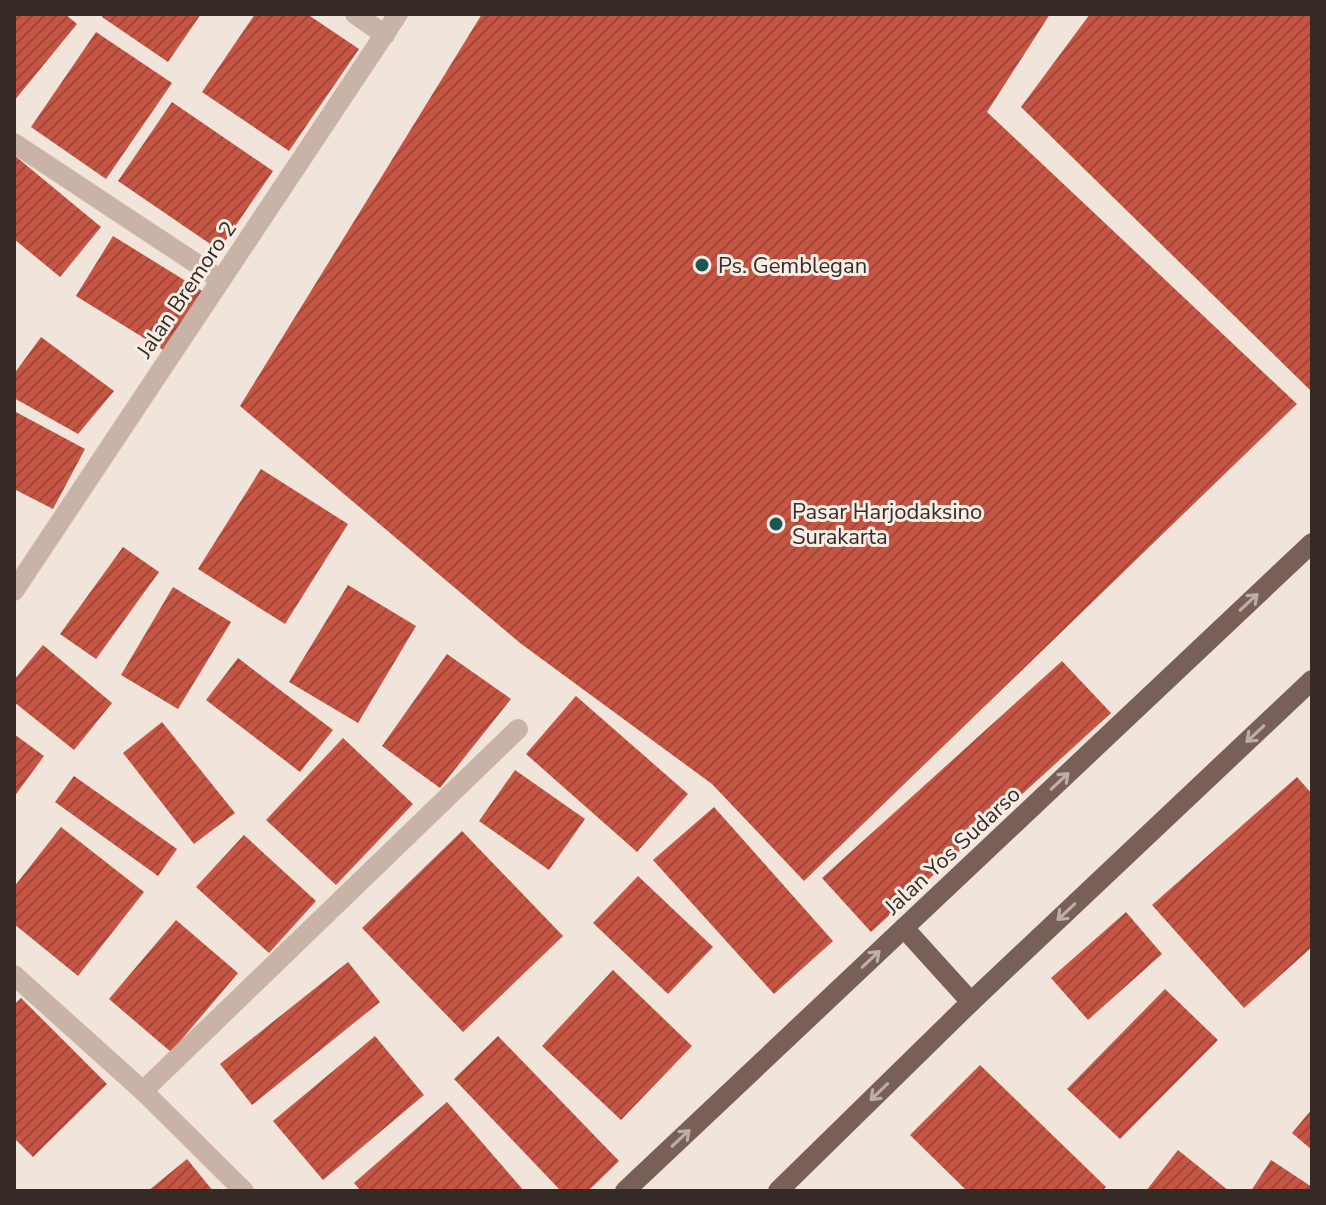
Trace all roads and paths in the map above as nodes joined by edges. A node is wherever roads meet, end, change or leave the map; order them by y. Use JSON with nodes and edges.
{"nodes":[{"id":1,"x":355,"y":14,"type":"edge"},
{"id":2,"x":398,"y":14,"type":"edge"},
{"id":3,"x":385,"y":35,"type":"junction"},
{"id":4,"x":14,"y":143,"type":"edge"},
{"id":5,"x":221,"y":280,"type":"junction"},
{"id":6,"x":1312,"y":543,"type":"edge"},
{"id":7,"x":14,"y":591,"type":"edge"},
{"id":8,"x":1312,"y":680,"type":"edge"},
{"id":9,"x":518,"y":729,"type":"dead end"},
{"id":10,"x":904,"y":928,"type":"junction"},
{"id":11,"x":17,"y":983,"type":"edge"},
{"id":12,"x":971,"y":1002,"type":"junction"},
{"id":13,"x":143,"y":1091,"type":"junction"},
{"id":14,"x":244,"y":1191,"type":"edge"},
{"id":15,"x":625,"y":1191,"type":"edge"},
{"id":16,"x":778,"y":1191,"type":"edge"}],
"edges":[{"from":1,"to":3,"type":"street"},
{"from":2,"to":3,"type":"street","name":"Jalan Bremoro 2"},
{"from":3,"to":5,"type":"street","name":"Jalan Bremoro 2"},
{"from":4,"to":5,"type":"street"},
{"from":5,"to":7,"type":"street","name":"Jalan Bremoro 2"},
{"from":10,"to":6,"type":"main road","name":"Jalan Yos Sudarso","one_way":true},
{"from":8,"to":12,"type":"main road","one_way":true},
{"from":9,"to":13,"type":"street"},
{"from":10,"to":12,"type":"main road"},
{"from":15,"to":10,"type":"main road","name":"Jalan Yos Sudarso","one_way":true},
{"from":11,"to":13,"type":"street"},
{"from":12,"to":16,"type":"main road","one_way":true},
{"from":13,"to":14,"type":"street"}]}
